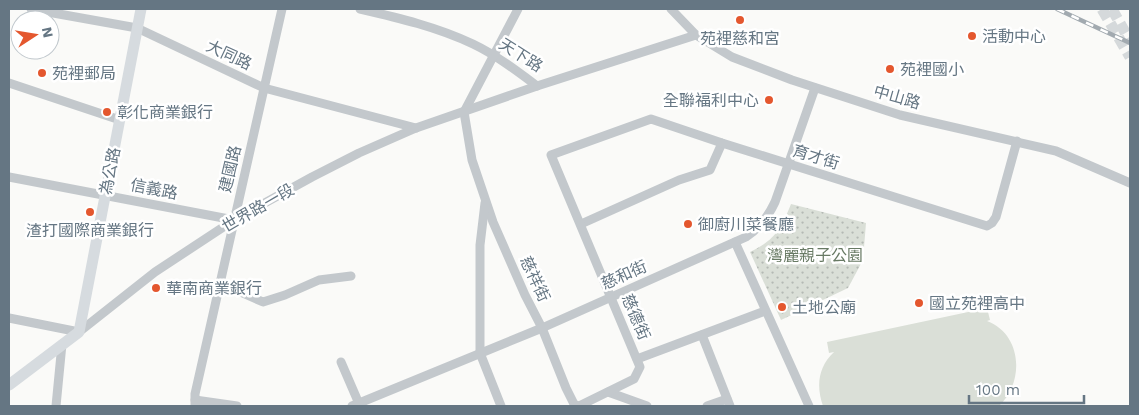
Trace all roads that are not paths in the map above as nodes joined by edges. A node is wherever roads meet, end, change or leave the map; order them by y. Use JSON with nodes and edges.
{"nodes":[{"id":1,"x":31,"y":9,"type":"edge"},
{"id":2,"x":141,"y":9,"type":"edge"},
{"id":3,"x":282,"y":9,"type":"edge"},
{"id":4,"x":360,"y":9,"type":"edge"},
{"id":5,"x":518,"y":9,"type":"edge"},
{"id":6,"x":672,"y":9,"type":"edge"},
{"id":7,"x":137,"y":28,"type":"junction"},
{"id":8,"x":696,"y":34,"type":"junction"},
{"id":9,"x":494,"y":55,"type":"junction"},
{"id":10,"x":9,"y":83,"type":"edge"},
{"id":11,"x":537,"y":86,"type":"junction"},
{"id":12,"x":264,"y":88,"type":"junction"},
{"id":13,"x":815,"y":88,"type":"junction"},
{"id":14,"x":464,"y":112,"type":"junction"},
{"id":15,"x":120,"y":120,"type":"junction"},
{"id":16,"x":416,"y":128,"type":"junction"},
{"id":17,"x":1017,"y":141,"type":"junction"},
{"id":18,"x":722,"y":143,"type":"junction"},
{"id":19,"x":551,"y":155,"type":"joint"},
{"id":20,"x":789,"y":164,"type":"junction"},
{"id":21,"x":9,"y":177,"type":"edge"},
{"id":22,"x":1130,"y":183,"type":"edge"},
{"id":23,"x":105,"y":195,"type":"junction"},
{"id":24,"x":485,"y":200,"type":"junction"},
{"id":25,"x":234,"y":220,"type":"junction"},
{"id":26,"x":581,"y":224,"type":"junction"},
{"id":27,"x":734,"y":242,"type":"junction"},
{"id":28,"x":351,"y":276,"type":"dead end"},
{"id":29,"x":220,"y":283,"type":"junction"},
{"id":30,"x":611,"y":298,"type":"junction"},
{"id":31,"x":765,"y":311,"type":"junction"},
{"id":32,"x":9,"y":318,"type":"edge"},
{"id":33,"x":542,"y":328,"type":"junction"},
{"id":34,"x":79,"y":332,"type":"junction"},
{"id":35,"x":702,"y":335,"type":"junction"},
{"id":36,"x":62,"y":344,"type":"junction"},
{"id":37,"x":480,"y":353,"type":"junction"},
{"id":38,"x":637,"y":359,"type":"junction"},
{"id":39,"x":341,"y":362,"type":"dead end"},
{"id":40,"x":9,"y":385,"type":"edge"},
{"id":41,"x":608,"y":392,"type":"junction"},
{"id":42,"x":195,"y":400,"type":"edge"},
{"id":43,"x":728,"y":403,"type":"edge"},
{"id":44,"x":357,"y":405,"type":"edge"},
{"id":45,"x":806,"y":405,"type":"edge"},
{"id":46,"x":56,"y":406,"type":"edge"},
{"id":47,"x":237,"y":406,"type":"edge"},
{"id":48,"x":500,"y":406,"type":"edge"},
{"id":49,"x":578,"y":406,"type":"edge"},
{"id":50,"x":644,"y":406,"type":"edge"},
{"id":51,"x":707,"y":406,"type":"edge"}],
"edges":[{"from":1,"to":7,"type":"street","name":"大同路"},
{"from":2,"to":7,"type":"main road","name":"為公路"},
{"from":3,"to":12,"type":"street","name":"建國路"},
{"from":4,"to":9,"type":"street","name":"天下路"},
{"from":5,"to":9,"type":"street"},
{"from":6,"to":8,"type":"street","name":"中山路"},
{"from":7,"to":12,"type":"street","name":"大同路"},
{"from":7,"to":15,"type":"main road","name":"為公路"},
{"from":8,"to":11,"type":"street","name":"天下路"},
{"from":8,"to":13,"type":"street","name":"中山路"},
{"from":9,"to":11,"type":"street","name":"天下路"},
{"from":9,"to":14,"type":"street"},
{"from":10,"to":15,"type":"street"},
{"from":11,"to":14,"type":"street","name":"世界路一段"},
{"from":12,"to":16,"type":"street","name":"大同路"},
{"from":12,"to":25,"type":"street","name":"建國路"},
{"from":13,"to":17,"type":"street","name":"中山路"},
{"from":13,"to":20,"type":"street","name":"慈和街"},
{"from":14,"to":16,"type":"street","name":"世界路一段"},
{"from":14,"to":24,"type":"street","name":"慈祥街"},
{"from":15,"to":23,"type":"main road","name":"為公路"},
{"from":16,"to":25,"type":"street","name":"世界路一段"},
{"from":17,"to":20,"type":"street","name":"育才街"},
{"from":17,"to":22,"type":"street","name":"中山路"},
{"from":18,"to":19,"type":"street","name":"育才街"},
{"from":18,"to":20,"type":"street","name":"育才街"},
{"from":18,"to":26,"type":"street"},
{"from":19,"to":26,"type":"street","name":"慈德街"},
{"from":20,"to":27,"type":"street","name":"慈和街"},
{"from":21,"to":23,"type":"street","name":"信義路"},
{"from":23,"to":25,"type":"street","name":"信義路"},
{"from":23,"to":34,"type":"main road","name":"為公路"},
{"from":24,"to":33,"type":"street","name":"慈祥街"},
{"from":24,"to":37,"type":"street"},
{"from":25,"to":29,"type":"street","name":"建國路"},
{"from":25,"to":34,"type":"street","name":"世界路一段"},
{"from":26,"to":30,"type":"street","name":"慈德街"},
{"from":27,"to":30,"type":"street","name":"慈和街"},
{"from":27,"to":31,"type":"street"},
{"from":28,"to":29,"type":"street"},
{"from":29,"to":42,"type":"street","name":"建國路"},
{"from":30,"to":33,"type":"street","name":"慈和街"},
{"from":30,"to":38,"type":"street","name":"慈德街"},
{"from":31,"to":35,"type":"street"},
{"from":31,"to":45,"type":"street"},
{"from":32,"to":34,"type":"street"},
{"from":33,"to":37,"type":"street","name":"慈和街"},
{"from":33,"to":49,"type":"street","name":"慈祥街"},
{"from":34,"to":36,"type":"main road","name":"世界路一段"},
{"from":35,"to":38,"type":"street"},
{"from":35,"to":43,"type":"street"},
{"from":36,"to":40,"type":"main road","name":"世界路一段"},
{"from":36,"to":46,"type":"street"},
{"from":37,"to":44,"type":"street","name":"慈和街"},
{"from":37,"to":48,"type":"street"},
{"from":38,"to":41,"type":"street","name":"慈德街"},
{"from":39,"to":44,"type":"street"},
{"from":41,"to":49,"type":"street","name":"慈德街"},
{"from":41,"to":50,"type":"street"},
{"from":42,"to":47,"type":"street"},
{"from":43,"to":51,"type":"street"}]}
